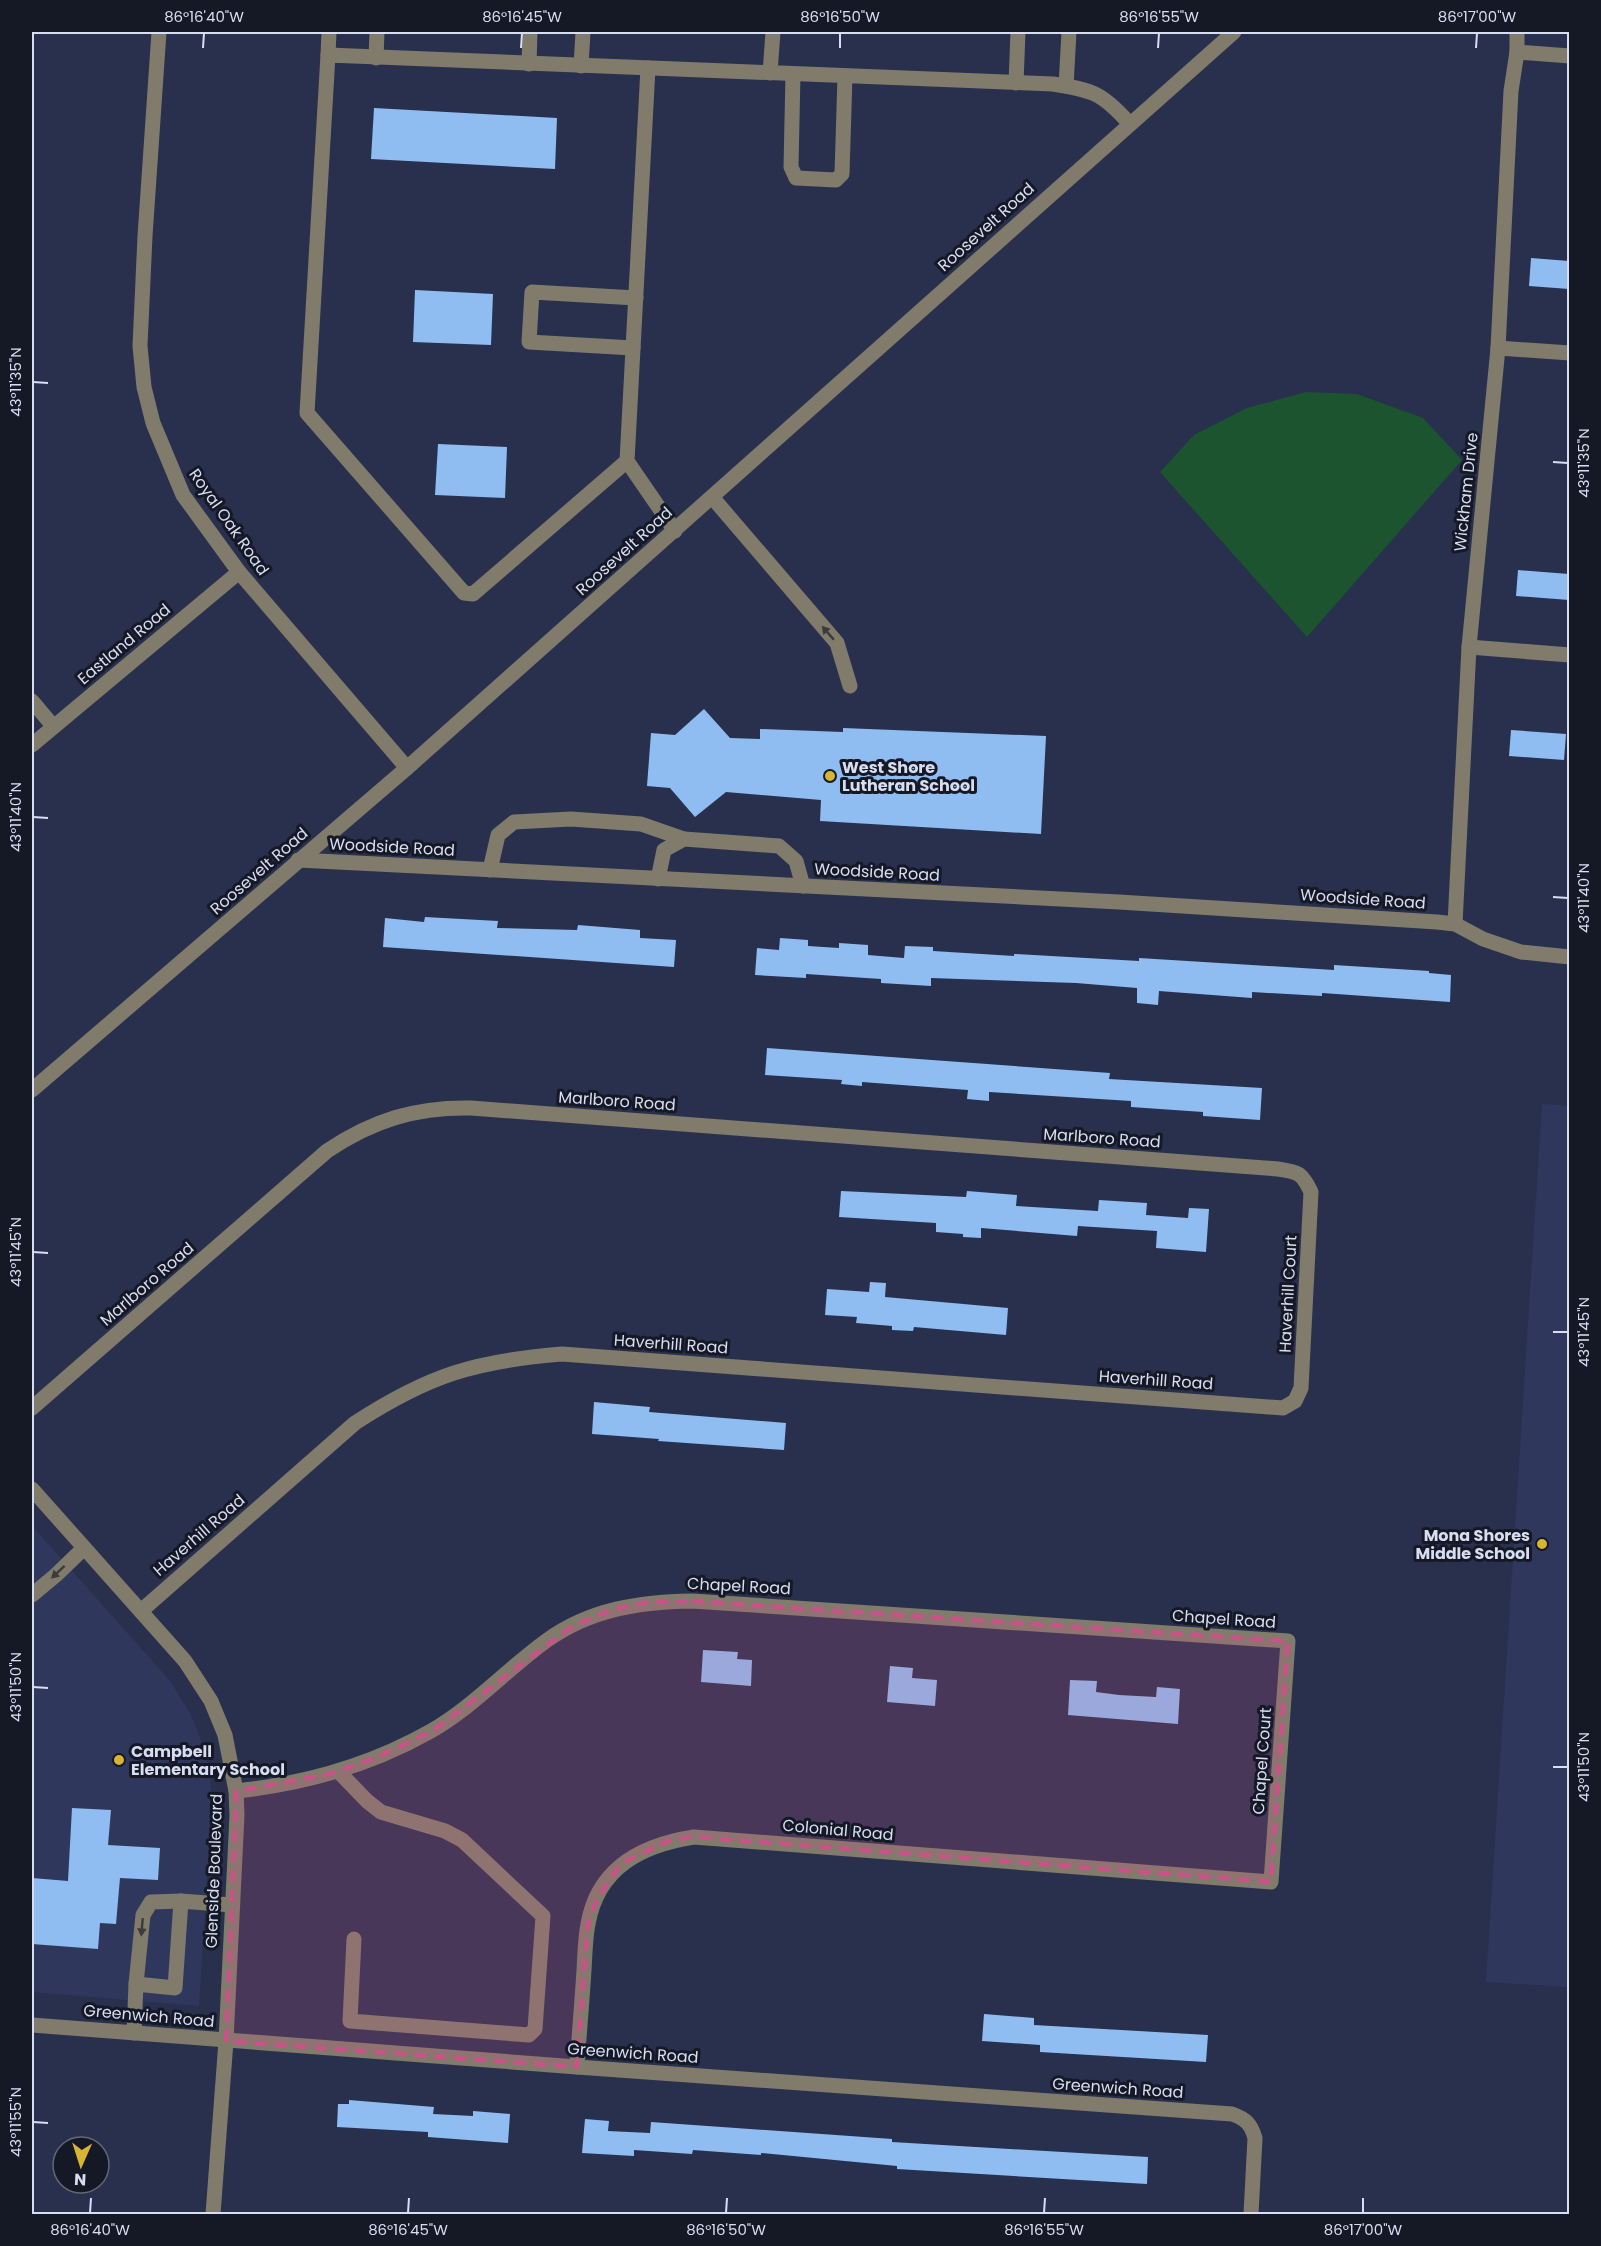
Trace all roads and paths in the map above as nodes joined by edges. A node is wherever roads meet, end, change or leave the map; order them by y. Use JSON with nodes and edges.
{"nodes":[{"id":1,"x":159,"y":32,"type":"edge"},
{"id":2,"x":328,"y":32,"type":"edge"},
{"id":3,"x":377,"y":32,"type":"edge"},
{"id":4,"x":530,"y":32,"type":"edge"},
{"id":5,"x":583,"y":32,"type":"edge"},
{"id":6,"x":773,"y":32,"type":"edge"},
{"id":7,"x":1018,"y":32,"type":"edge"},
{"id":8,"x":1069,"y":32,"type":"edge"},
{"id":9,"x":1234,"y":32,"type":"edge"},
{"id":10,"x":1518,"y":32,"type":"edge"},
{"id":11,"x":1517,"y":52,"type":"junction"},
{"id":12,"x":328,"y":55,"type":"junction"},
{"id":13,"x":1569,"y":56,"type":"edge"},
{"id":14,"x":376,"y":58,"type":"junction"},
{"id":15,"x":529,"y":64,"type":"junction"},
{"id":16,"x":581,"y":66,"type":"junction"},
{"id":17,"x":648,"y":68,"type":"junction"},
{"id":18,"x":770,"y":74,"type":"junction"},
{"id":19,"x":793,"y":74,"type":"junction"},
{"id":20,"x":845,"y":76,"type":"junction"},
{"id":21,"x":1016,"y":83,"type":"junction"},
{"id":22,"x":1066,"y":86,"type":"junction"},
{"id":23,"x":1129,"y":123,"type":"junction"},
{"id":24,"x":636,"y":298,"type":"junction"},
{"id":25,"x":633,"y":348,"type":"junction"},
{"id":26,"x":1498,"y":348,"type":"junction"},
{"id":27,"x":1569,"y":353,"type":"edge"},
{"id":28,"x":627,"y":461,"type":"junction"},
{"id":29,"x":712,"y":497,"type":"junction"},
{"id":30,"x":675,"y":531,"type":"junction"},
{"id":31,"x":239,"y":572,"type":"junction"},
{"id":32,"x":1469,"y":647,"type":"junction"},
{"id":33,"x":1569,"y":655,"type":"edge"},
{"id":34,"x":850,"y":686,"type":"dead end"},
{"id":35,"x":32,"y":701,"type":"edge"},
{"id":36,"x":53,"y":726,"type":"junction"},
{"id":37,"x":32,"y":746,"type":"edge"},
{"id":38,"x":407,"y":768,"type":"junction"},
{"id":39,"x":684,"y":839,"type":"junction"},
{"id":40,"x":298,"y":860,"type":"junction"},
{"id":41,"x":490,"y":870,"type":"junction"},
{"id":42,"x":658,"y":879,"type":"junction"},
{"id":43,"x":803,"y":886,"type":"junction"},
{"id":44,"x":1455,"y":924,"type":"junction"},
{"id":45,"x":1569,"y":957,"type":"edge"},
{"id":46,"x":32,"y":1090,"type":"edge"},
{"id":47,"x":1303,"y":1176,"type":"joint"},
{"id":48,"x":32,"y":1408,"type":"edge"},
{"id":49,"x":1283,"y":1408,"type":"joint"},
{"id":50,"x":32,"y":1489,"type":"edge"},
{"id":51,"x":84,"y":1548,"type":"junction"},
{"id":52,"x":32,"y":1595,"type":"edge"},
{"id":53,"x":141,"y":1611,"type":"junction"},
{"id":54,"x":1288,"y":1641,"type":"joint"},
{"id":55,"x":338,"y":1771,"type":"junction"},
{"id":56,"x":236,"y":1791,"type":"junction"},
{"id":57,"x":1271,"y":1882,"type":"joint"},
{"id":58,"x":181,"y":1901,"type":"junction"},
{"id":59,"x":232,"y":1905,"type":"junction"},
{"id":60,"x":354,"y":1939,"type":"dead end"},
{"id":61,"x":136,"y":1984,"type":"junction"},
{"id":62,"x":32,"y":2025,"type":"edge"},
{"id":63,"x":134,"y":2033,"type":"junction"},
{"id":64,"x":226,"y":2041,"type":"junction"},
{"id":65,"x":577,"y":2067,"type":"junction"},
{"id":66,"x":213,"y":2214,"type":"edge"},
{"id":67,"x":1251,"y":2214,"type":"edge"}],
"edges":[{"from":1,"to":31,"type":"street","name":"Royal Oak Road"},
{"from":2,"to":12,"type":"street"},
{"from":3,"to":14,"type":"street"},
{"from":4,"to":15,"type":"street"},
{"from":5,"to":16,"type":"street"},
{"from":6,"to":18,"type":"street"},
{"from":7,"to":21,"type":"street"},
{"from":8,"to":22,"type":"street"},
{"from":9,"to":23,"type":"street","name":"Roosevelt Road"},
{"from":10,"to":11,"type":"street","name":"Wickham Drive"},
{"from":11,"to":13,"type":"street"},
{"from":11,"to":26,"type":"street","name":"Wickham Drive"},
{"from":12,"to":14,"type":"street"},
{"from":12,"to":28,"type":"street"},
{"from":14,"to":15,"type":"street"},
{"from":15,"to":16,"type":"street"},
{"from":16,"to":17,"type":"street"},
{"from":17,"to":18,"type":"street"},
{"from":17,"to":24,"type":"street"},
{"from":18,"to":19,"type":"street"},
{"from":19,"to":20,"type":"street"},
{"from":19,"to":20,"type":"street"},
{"from":20,"to":21,"type":"street"},
{"from":21,"to":22,"type":"street"},
{"from":22,"to":23,"type":"street"},
{"from":23,"to":29,"type":"street","name":"Roosevelt Road"},
{"from":24,"to":25,"type":"street"},
{"from":24,"to":25,"type":"street"},
{"from":25,"to":28,"type":"street"},
{"from":26,"to":27,"type":"street"},
{"from":26,"to":32,"type":"street","name":"Wickham Drive"},
{"from":28,"to":30,"type":"street"},
{"from":29,"to":30,"type":"street","name":"Roosevelt Road"},
{"from":34,"to":29,"type":"street","one_way":true},
{"from":30,"to":38,"type":"street","name":"Roosevelt Road"},
{"from":31,"to":36,"type":"street","name":"Eastland Road"},
{"from":31,"to":38,"type":"street","name":"Royal Oak Road"},
{"from":32,"to":33,"type":"street"},
{"from":32,"to":44,"type":"street","name":"Wickham Drive"},
{"from":35,"to":36,"type":"street"},
{"from":36,"to":37,"type":"street","name":"Eastland Road"},
{"from":38,"to":40,"type":"street","name":"Roosevelt Road"},
{"from":39,"to":41,"type":"street"},
{"from":39,"to":42,"type":"street"},
{"from":39,"to":43,"type":"street"},
{"from":40,"to":41,"type":"street","name":"Woodside Road"},
{"from":40,"to":46,"type":"street","name":"Roosevelt Road"},
{"from":41,"to":42,"type":"street","name":"Woodside Road"},
{"from":42,"to":43,"type":"street","name":"Woodside Road"},
{"from":43,"to":44,"type":"street","name":"Woodside Road"},
{"from":44,"to":45,"type":"street"},
{"from":47,"to":48,"type":"street","name":"Marlboro Road"},
{"from":47,"to":49,"type":"street","name":"Haverhill Court"},
{"from":49,"to":53,"type":"street","name":"Haverhill Road"},
{"from":50,"to":51,"type":"street","name":"Glenside Boulevard"},
{"from":51,"to":52,"type":"street","one_way":true},
{"from":51,"to":53,"type":"street","name":"Glenside Boulevard"},
{"from":53,"to":56,"type":"street","name":"Glenside Boulevard"},
{"from":54,"to":55,"type":"street","name":"Chapel Road"},
{"from":54,"to":57,"type":"street","name":"Chapel Court"},
{"from":55,"to":56,"type":"street","name":"Chapel Road"},
{"from":55,"to":60,"type":"street"},
{"from":56,"to":59,"type":"street","name":"Glenside Boulevard"},
{"from":57,"to":65,"type":"street","name":"Colonial Road"},
{"from":58,"to":59,"type":"street"},
{"from":58,"to":61,"type":"street","one_way":true},
{"from":58,"to":61,"type":"street"},
{"from":59,"to":64,"type":"street","name":"Glenside Boulevard"},
{"from":61,"to":63,"type":"street"},
{"from":62,"to":63,"type":"street","name":"Greenwich Road"},
{"from":63,"to":64,"type":"street","name":"Greenwich Road"},
{"from":64,"to":65,"type":"street","name":"Greenwich Road"},
{"from":64,"to":66,"type":"street","name":"Glenside Boulevard"},
{"from":65,"to":67,"type":"street","name":"Greenwich Road"}]}
